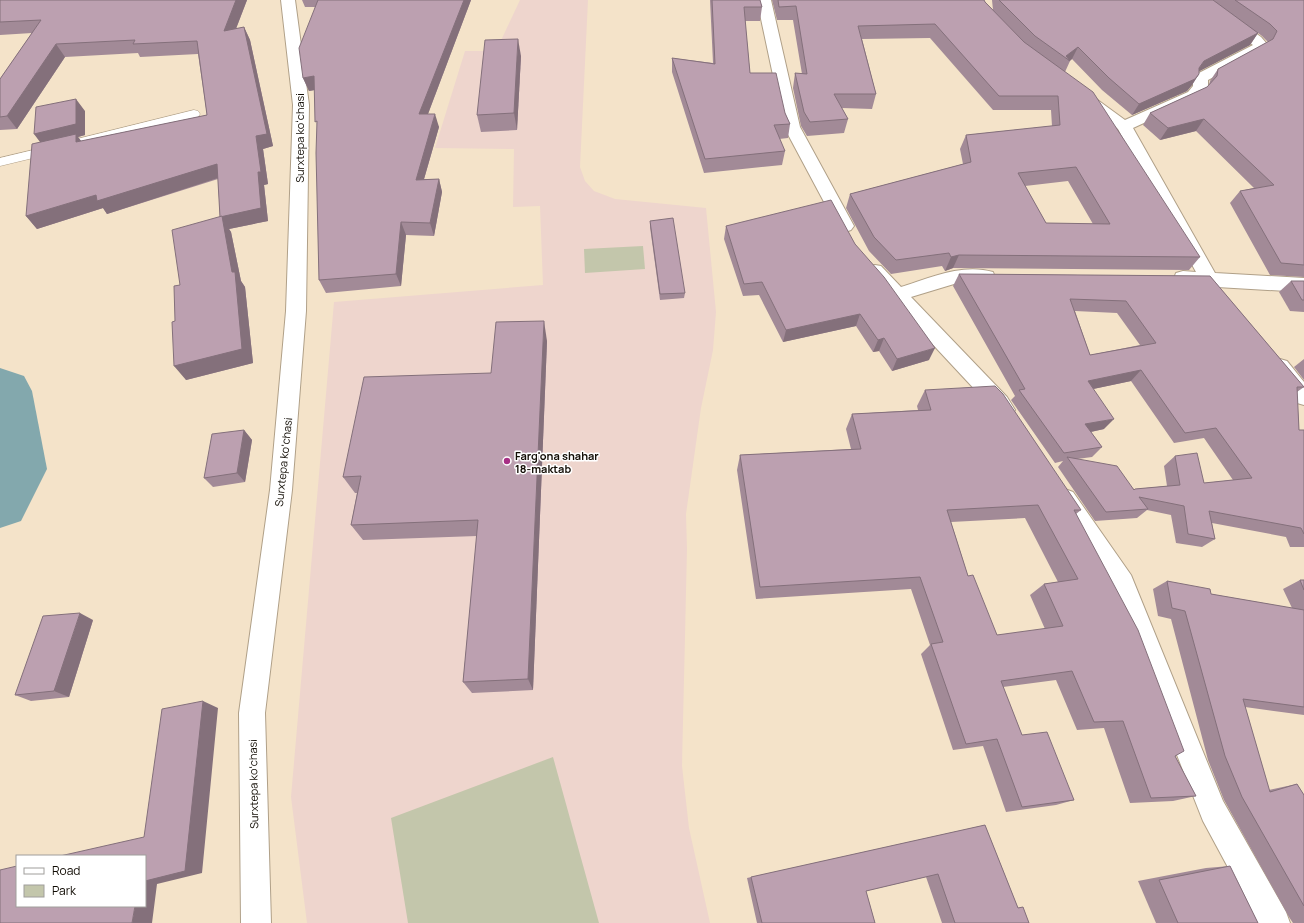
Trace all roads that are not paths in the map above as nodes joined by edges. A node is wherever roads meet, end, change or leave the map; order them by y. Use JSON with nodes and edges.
{"nodes":[{"id":1,"x":288,"y":0,"type":"edge"},
{"id":2,"x":764,"y":0,"type":"edge"},
{"id":3,"x":1199,"y":0,"type":"edge"},
{"id":4,"x":1074,"y":89,"type":"edge"},
{"id":5,"x":194,"y":114,"type":"dead end"},
{"id":6,"x":1124,"y":126,"type":"junction"},
{"id":7,"x":0,"y":162,"type":"edge"},
{"id":8,"x":1001,"y":277,"type":"edge"},
{"id":9,"x":1169,"y":278,"type":"edge"},
{"id":10,"x":1209,"y":279,"type":"junction"},
{"id":11,"x":1304,"y":285,"type":"edge"},
{"id":12,"x":897,"y":295,"type":"junction"},
{"id":13,"x":1224,"y":297,"type":"edge"},
{"id":14,"x":1269,"y":353,"type":"edge"},
{"id":15,"x":1304,"y":397,"type":"edge"},
{"id":16,"x":1017,"y":429,"type":"edge"},
{"id":17,"x":1052,"y":480,"type":"edge"},
{"id":18,"x":256,"y":923,"type":"edge"},
{"id":19,"x":1275,"y":923,"type":"edge"}],
"edges":[{"from":1,"to":18,"type":"street","name":"Surxtepa koʻchasi"},
{"from":2,"to":12,"type":"street"},
{"from":3,"to":6,"type":"street"},
{"from":4,"to":6,"type":"street"},
{"from":5,"to":7,"type":"lane"},
{"from":6,"to":10,"type":"street"},
{"from":8,"to":12,"type":"street"},
{"from":9,"to":10,"type":"street"},
{"from":10,"to":11,"type":"street"},
{"from":10,"to":13,"type":"street"},
{"from":12,"to":16,"type":"street"},
{"from":14,"to":15,"type":"street"},
{"from":17,"to":19,"type":"street"}]}
